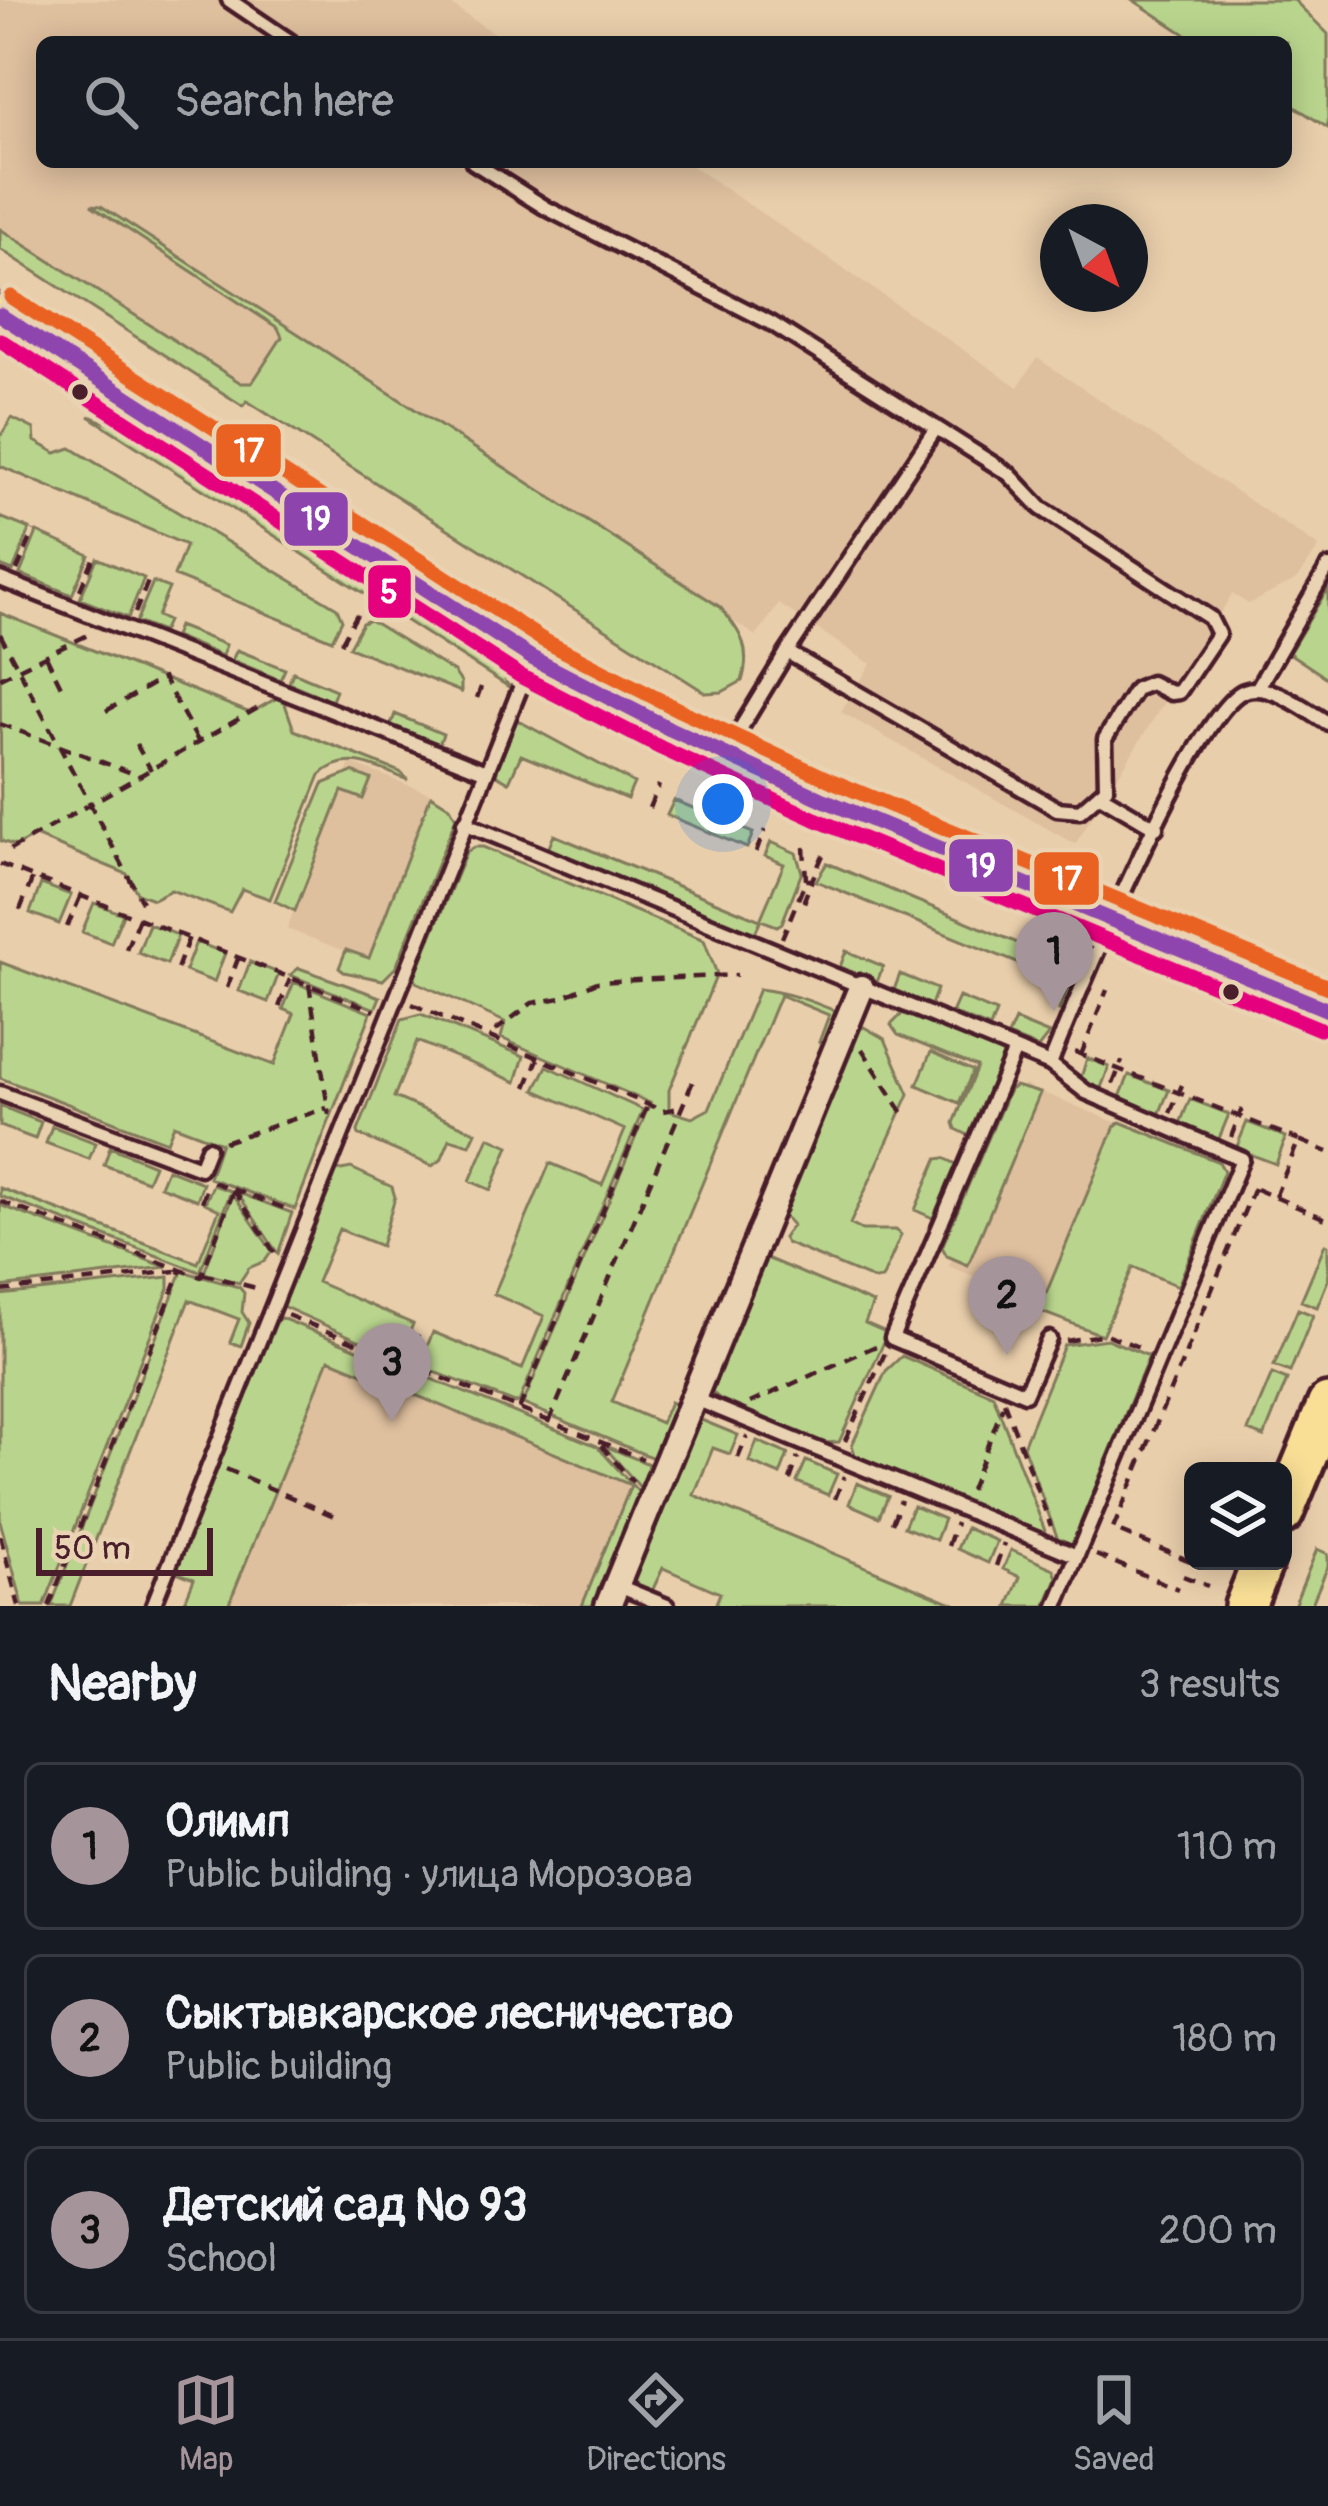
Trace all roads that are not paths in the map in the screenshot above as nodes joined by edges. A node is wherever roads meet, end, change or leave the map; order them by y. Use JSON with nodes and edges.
{"nodes":[{"id":1,"x":229,"y":0,"type":"edge"},
{"id":2,"x":282,"y":36,"type":"edge"},
{"id":3,"x":482,"y":168,"type":"edge"},
{"id":4,"x":0,"y":315,"type":"edge"},
{"id":5,"x":936,"y":428,"type":"junction"},
{"id":6,"x":1328,"y":566,"type":"edge"},
{"id":7,"x":0,"y":579,"type":"edge"},
{"id":8,"x":787,"y":652,"type":"junction"},
{"id":9,"x":532,"y":658,"type":"junction"},
{"id":10,"x":1257,"y":689,"type":"junction"},
{"id":11,"x":1328,"y":723,"type":"edge"},
{"id":12,"x":726,"y":754,"type":"junction"},
{"id":13,"x":486,"y":772,"type":"junction"},
{"id":14,"x":1100,"y":795,"type":"junction"},
{"id":15,"x":464,"y":823,"type":"junction"},
{"id":16,"x":1156,"y":828,"type":"junction"},
{"id":17,"x":1111,"y":919,"type":"junction"},
{"id":18,"x":861,"y":988,"type":"junction"},
{"id":19,"x":1328,"y":1010,"type":"edge"},
{"id":20,"x":1015,"y":1050,"type":"junction"},
{"id":21,"x":1050,"y":1064,"type":"junction"},
{"id":22,"x":0,"y":1093,"type":"edge"},
{"id":23,"x":208,"y":1148,"type":"road end"},
{"id":24,"x":1048,"y":1339,"type":"road end"},
{"id":25,"x":693,"y":1398,"type":"junction"},
{"id":26,"x":1328,"y":1404,"type":"edge"},
{"id":27,"x":1292,"y":1492,"type":"edge"},
{"id":28,"x":1078,"y":1552,"type":"junction"},
{"id":29,"x":1259,"y":1570,"type":"edge"},
{"id":30,"x":612,"y":1595,"type":"edge"},
{"id":31,"x":153,"y":1606,"type":"edge"},
{"id":32,"x":668,"y":1606,"type":"edge"},
{"id":33,"x":1056,"y":1606,"type":"edge"},
{"id":34,"x":1245,"y":1606,"type":"edge"}],
"edges":[{"from":1,"to":2,"type":"lane"},
{"from":3,"to":5,"type":"lane"},
{"from":4,"to":9,"type":"main road"},
{"from":5,"to":8,"type":"lane"},
{"from":5,"to":14,"type":"lane"},
{"from":6,"to":10,"type":"lane"},
{"from":7,"to":13,"type":"lane"},
{"from":8,"to":12,"type":"lane"},
{"from":8,"to":14,"type":"lane"},
{"from":9,"to":12,"type":"main road"},
{"from":9,"to":13,"type":"lane"},
{"from":10,"to":11,"type":"lane"},
{"from":10,"to":16,"type":"lane"},
{"from":12,"to":17,"type":"main road"},
{"from":13,"to":15,"type":"lane"},
{"from":14,"to":16,"type":"lane"},
{"from":15,"to":18,"type":"lane"},
{"from":15,"to":31,"type":"lane"},
{"from":16,"to":17,"type":"lane"},
{"from":17,"to":19,"type":"main road"},
{"from":17,"to":21,"type":"lane"},
{"from":17,"to":21,"type":"lane"},
{"from":18,"to":20,"type":"lane"},
{"from":18,"to":25,"type":"street"},
{"from":20,"to":21,"type":"lane"},
{"from":20,"to":24,"type":"lane"},
{"from":21,"to":28,"type":"lane"},
{"from":22,"to":23,"type":"lane"},
{"from":25,"to":28,"type":"lane"},
{"from":25,"to":30,"type":"street"},
{"from":26,"to":27,"type":"main road"},
{"from":28,"to":33,"type":"lane"},
{"from":29,"to":34,"type":"main road"},
{"from":30,"to":32,"type":"lane"}]}
